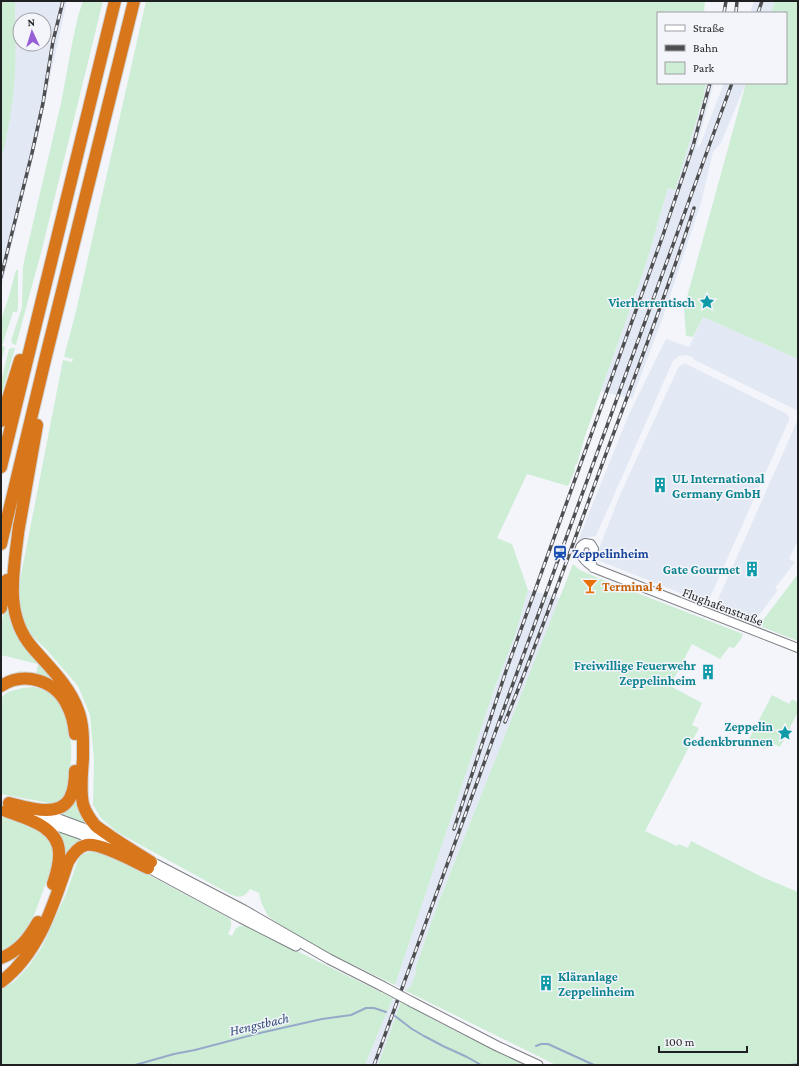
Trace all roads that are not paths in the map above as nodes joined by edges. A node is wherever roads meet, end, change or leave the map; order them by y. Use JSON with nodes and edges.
{"nodes":[{"id":1,"x":115,"y":1,"type":"edge"},
{"id":2,"x":134,"y":1,"type":"edge"},
{"id":3,"x":38,"y":314,"type":"junction"},
{"id":4,"x":46,"y":356,"type":"junction"},
{"id":5,"x":1,"y":421,"type":"edge"},
{"id":6,"x":1,"y":467,"type":"edge"},
{"id":7,"x":19,"y":525,"type":"junction"},
{"id":8,"x":1,"y":544,"type":"edge"},
{"id":9,"x":594,"y":568,"type":"junction"},
{"id":10,"x":1,"y":608,"type":"edge"},
{"id":11,"x":798,"y":648,"type":"edge"},
{"id":12,"x":1,"y":686,"type":"edge"},
{"id":13,"x":4,"y":807,"type":"edge"},
{"id":14,"x":150,"y":865,"type":"junction"},
{"id":15,"x":1,"y":958,"type":"edge"},
{"id":16,"x":1,"y":982,"type":"edge"},
{"id":17,"x":538,"y":1065,"type":"edge"}],
"edges":[{"from":1,"to":3,"type":"highway"},
{"from":2,"to":4,"type":"highway"},
{"from":3,"to":5,"type":"highway"},
{"from":3,"to":6,"type":"highway"},
{"from":4,"to":7,"type":"highway"},
{"from":4,"to":8,"type":"highway"},
{"from":7,"to":10,"type":"highway"},
{"from":7,"to":14,"type":"highway"},
{"from":9,"to":9,"type":"street"},
{"from":9,"to":11,"type":"street","name":"Flughafenstraße"},
{"from":12,"to":13,"type":"highway"},
{"from":13,"to":14,"type":"main road"},
{"from":13,"to":15,"type":"highway"},
{"from":14,"to":16,"type":"highway"},
{"from":14,"to":17,"type":"main road","bridge":true}]}
